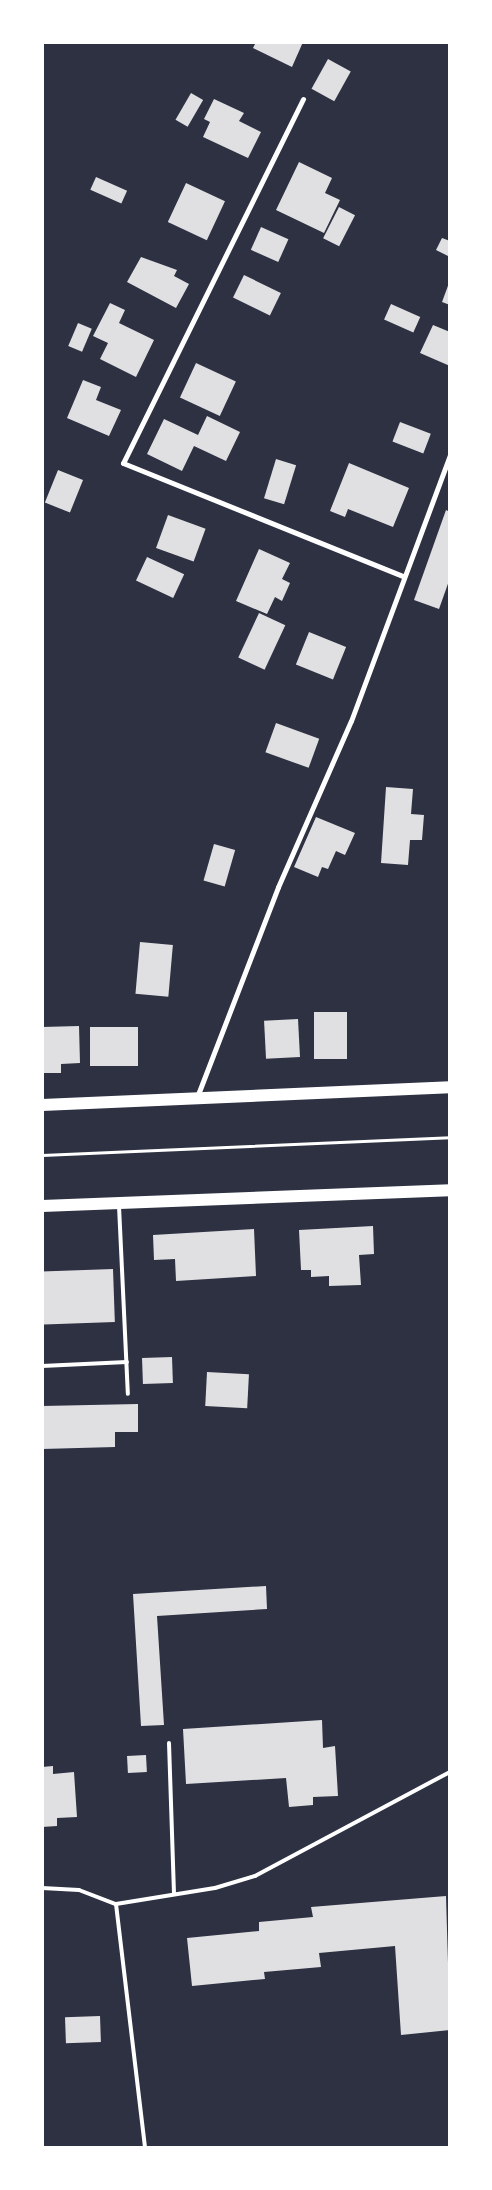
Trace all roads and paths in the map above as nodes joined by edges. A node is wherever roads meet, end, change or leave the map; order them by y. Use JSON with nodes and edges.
{"nodes":[{"id":1,"x":303,"y":99,"type":"dead end"},
{"id":2,"x":450,"y":455,"type":"edge"},
{"id":3,"x":402,"y":576,"type":"junction"},
{"id":4,"x":450,"y":1087,"type":"edge"},
{"id":5,"x":196,"y":1100,"type":"junction"},
{"id":6,"x":42,"y":1106,"type":"edge"},
{"id":7,"x":450,"y":1137,"type":"edge"},
{"id":8,"x":42,"y":1155,"type":"edge"},
{"id":9,"x":450,"y":1190,"type":"edge"},
{"id":10,"x":119,"y":1203,"type":"junction"},
{"id":11,"x":42,"y":1206,"type":"edge"},
{"id":12,"x":127,"y":1362,"type":"junction"},
{"id":13,"x":42,"y":1366,"type":"edge"},
{"id":14,"x":128,"y":1394,"type":"dead end"},
{"id":15,"x":169,"y":1743,"type":"dead end"},
{"id":16,"x":450,"y":1772,"type":"edge"},
{"id":17,"x":42,"y":1888,"type":"edge"},
{"id":18,"x":174,"y":1894,"type":"junction"},
{"id":19,"x":116,"y":1904,"type":"junction"},
{"id":20,"x":145,"y":2148,"type":"edge"}],
"edges":[{"from":1,"to":3,"type":"street"},
{"from":2,"to":3,"type":"street"},
{"from":3,"to":5,"type":"street"},
{"from":4,"to":5,"type":"main road"},
{"from":5,"to":6,"type":"main road"},
{"from":7,"to":8,"type":"path"},
{"from":9,"to":10,"type":"main road"},
{"from":10,"to":11,"type":"main road"},
{"from":10,"to":12,"type":"lane"},
{"from":12,"to":13,"type":"lane"},
{"from":12,"to":14,"type":"lane"},
{"from":15,"to":18,"type":"lane"},
{"from":16,"to":18,"type":"lane"},
{"from":17,"to":19,"type":"lane"},
{"from":18,"to":19,"type":"lane"},
{"from":19,"to":20,"type":"lane"}]}
